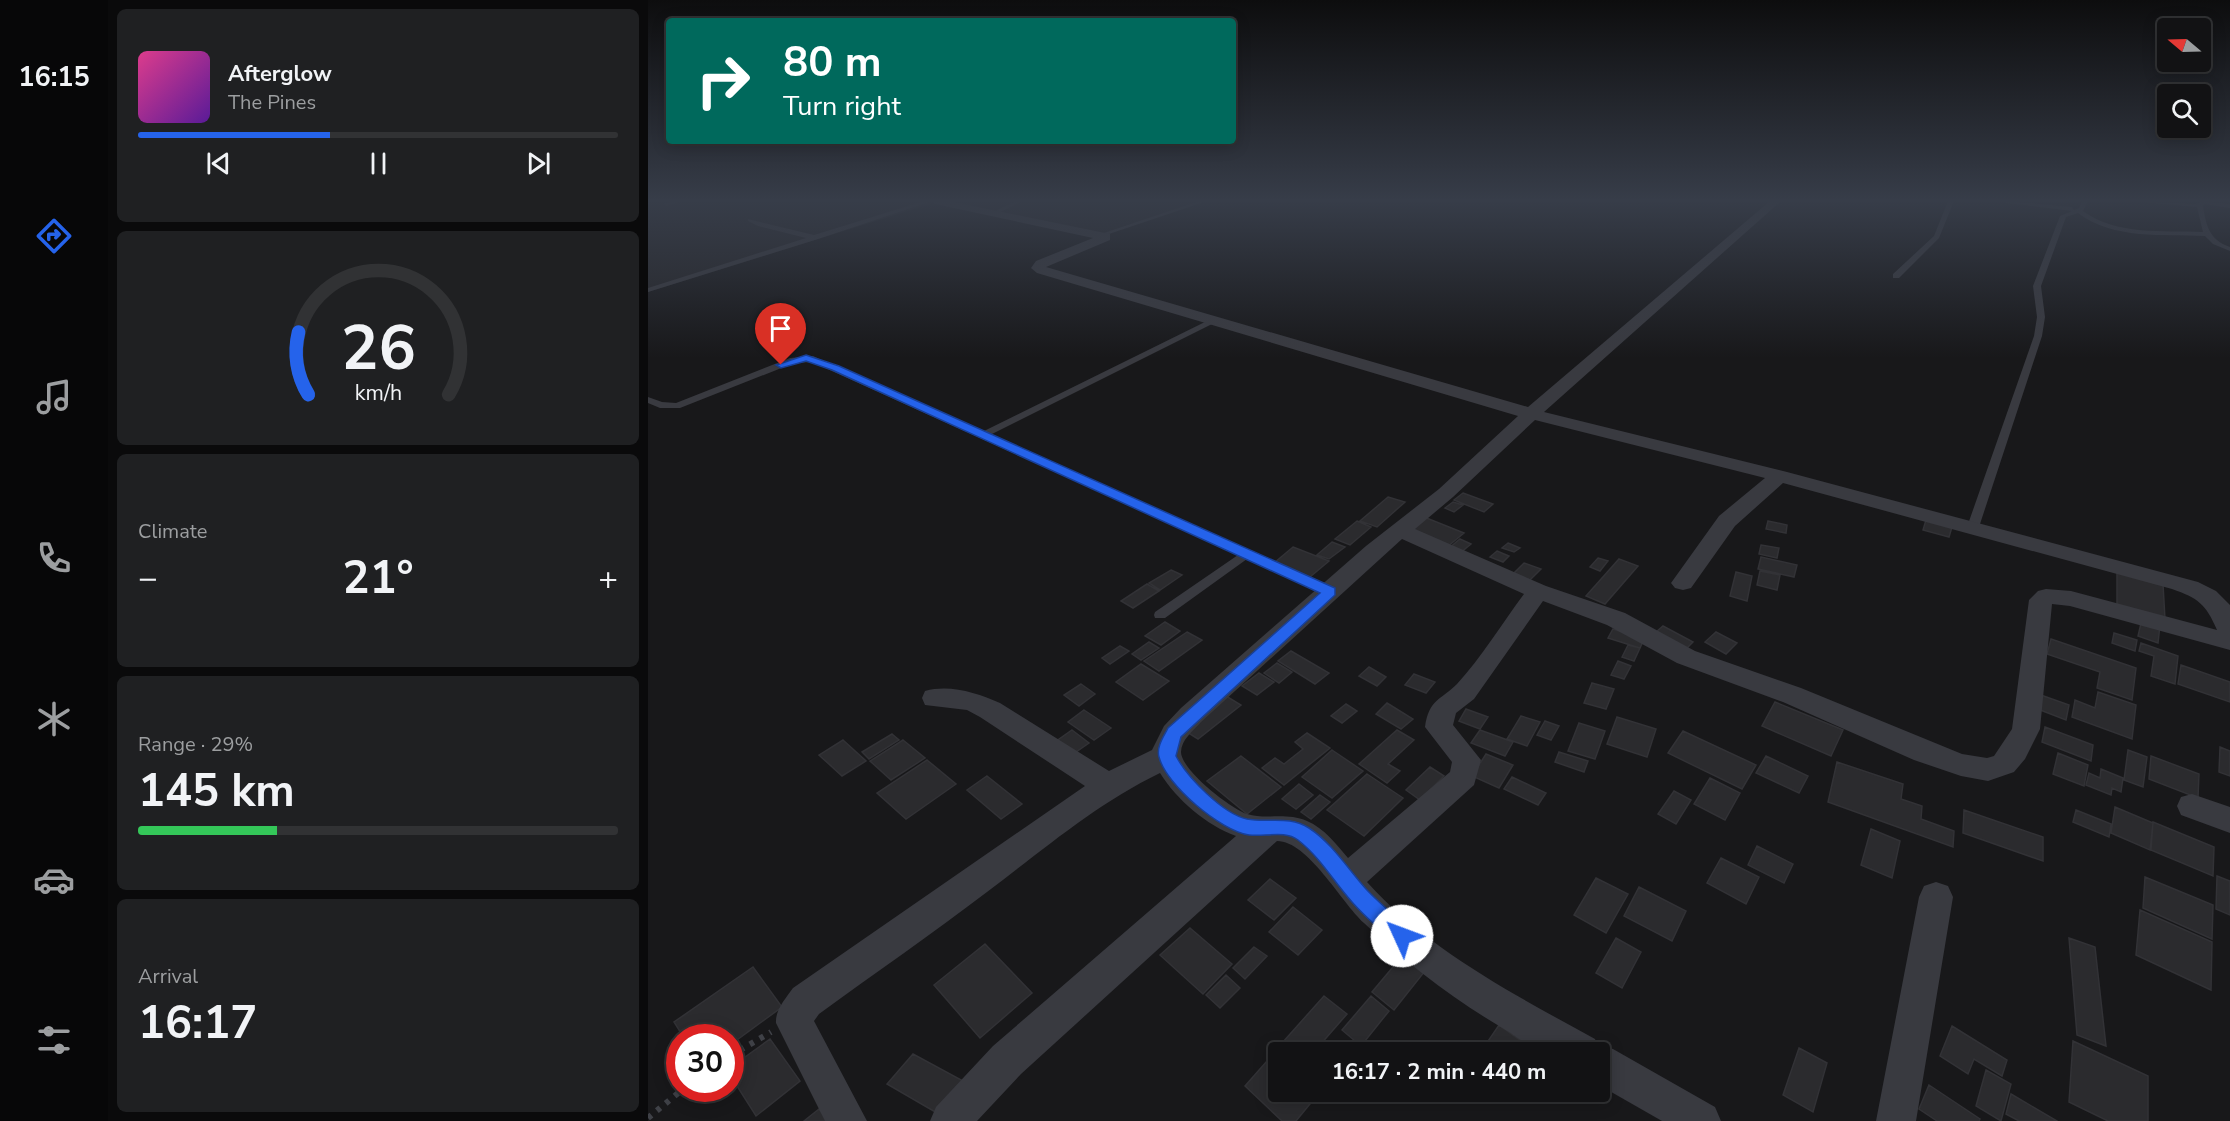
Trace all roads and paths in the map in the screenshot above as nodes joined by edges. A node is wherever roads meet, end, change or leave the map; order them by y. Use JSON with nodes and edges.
{"nodes":[{"id":1,"x":767,"y":253,"type":"edge"},
{"id":2,"x":1069,"y":253,"type":"edge"},
{"id":3,"x":1716,"y":253,"type":"edge"},
{"id":4,"x":1920,"y":253,"type":"edge"},
{"id":5,"x":2049,"y":253,"type":"edge"},
{"id":6,"x":1896,"y":276,"type":"dead end"},
{"id":7,"x":648,"y":290,"type":"edge"},
{"id":8,"x":1214,"y":321,"type":"junction"},
{"id":9,"x":648,"y":400,"type":"edge"},
{"id":10,"x":1531,"y":414,"type":"junction"},
{"id":11,"x":982,"y":435,"type":"junction"},
{"id":12,"x":1780,"y":476,"type":"junction"},
{"id":13,"x":1972,"y":528,"type":"junction"},
{"id":14,"x":1400,"y":530,"type":"junction"},
{"id":15,"x":1247,"y":554,"type":"junction"},
{"id":16,"x":1683,"y":582,"type":"dead end"},
{"id":17,"x":1538,"y":591,"type":"junction"},
{"id":18,"x":1330,"y":592,"type":"junction"},
{"id":19,"x":1160,"y":615,"type":"dead end"},
{"id":20,"x":2230,"y":632,"type":"edge"},
{"id":21,"x":2230,"y":642,"type":"edge"},
{"id":22,"x":935,"y":698,"type":"dead end"},
{"id":23,"x":1167,"y":756,"type":"junction"},
{"id":24,"x":1108,"y":786,"type":"junction"},
{"id":25,"x":2192,"y":806,"type":"dead end"},
{"id":26,"x":2230,"y":820,"type":"edge"},
{"id":27,"x":1267,"y":828,"type":"junction"},
{"id":28,"x":1346,"y":880,"type":"junction"},
{"id":29,"x":1936,"y":897,"type":"dead end"},
{"id":30,"x":794,"y":1018,"type":"junction"},
{"id":31,"x":1561,"y":1042,"type":"edge"},
{"id":32,"x":744,"y":1048,"type":"edge"},
{"id":33,"x":1610,"y":1069,"type":"edge"},
{"id":34,"x":667,"y":1102,"type":"edge"},
{"id":35,"x":648,"y":1118,"type":"edge"},
{"id":36,"x":847,"y":1121,"type":"edge"},
{"id":37,"x":950,"y":1121,"type":"edge"},
{"id":38,"x":1701,"y":1121,"type":"edge"},
{"id":39,"x":1896,"y":1121,"type":"edge"}],
"edges":[{"from":1,"to":7,"type":"lane"},
{"from":2,"to":8,"type":"street"},
{"from":3,"to":10,"type":"street"},
{"from":4,"to":6,"type":"lane"},
{"from":5,"to":13,"type":"lane"},
{"from":8,"to":10,"type":"street"},
{"from":8,"to":11,"type":"lane"},
{"from":9,"to":11,"type":"lane"},
{"from":10,"to":12,"type":"street"},
{"from":10,"to":14,"type":"street"},
{"from":11,"to":15,"type":"lane"},
{"from":12,"to":13,"type":"street"},
{"from":12,"to":16,"type":"street"},
{"from":13,"to":20,"type":"street"},
{"from":14,"to":17,"type":"street"},
{"from":14,"to":18,"type":"street"},
{"from":15,"to":18,"type":"lane"},
{"from":15,"to":19,"type":"lane"},
{"from":17,"to":21,"type":"street"},
{"from":17,"to":28,"type":"street"},
{"from":18,"to":23,"type":"street"},
{"from":22,"to":24,"type":"street"},
{"from":23,"to":24,"type":"street"},
{"from":23,"to":27,"type":"street"},
{"from":24,"to":30,"type":"street"},
{"from":25,"to":26,"type":"street"},
{"from":27,"to":28,"type":"street"},
{"from":27,"to":37,"type":"street"},
{"from":28,"to":31,"type":"street"},
{"from":29,"to":39,"type":"street"},
{"from":30,"to":32,"type":"path"},
{"from":30,"to":36,"type":"street"},
{"from":33,"to":38,"type":"street"},
{"from":34,"to":35,"type":"path"}]}
